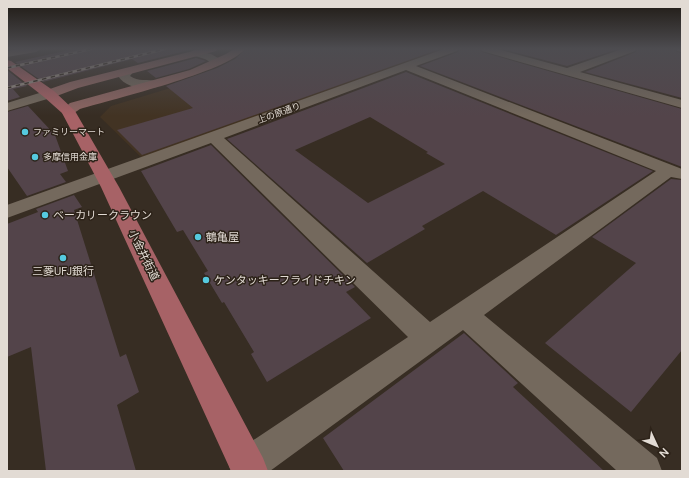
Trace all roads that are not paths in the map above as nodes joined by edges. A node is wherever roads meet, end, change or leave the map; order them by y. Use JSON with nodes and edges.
{"nodes":[{"id":1,"x":18,"y":71,"type":"edge"},
{"id":2,"x":127,"y":71,"type":"edge"},
{"id":3,"x":128,"y":71,"type":"edge"},
{"id":4,"x":196,"y":71,"type":"edge"},
{"id":5,"x":391,"y":71,"type":"edge"},
{"id":6,"x":418,"y":71,"type":"edge"},
{"id":7,"x":568,"y":72,"type":"edge"},
{"id":8,"x":153,"y":84,"type":"junction"},
{"id":9,"x":49,"y":94,"type":"junction"},
{"id":10,"x":94,"y":101,"type":"junction"},
{"id":11,"x":682,"y":104,"type":"edge"},
{"id":12,"x":7,"y":108,"type":"edge"},
{"id":13,"x":68,"y":112,"type":"junction"},
{"id":14,"x":214,"y":137,"type":"junction"},
{"id":15,"x":676,"y":173,"type":"edge"},
{"id":16,"x":105,"y":177,"type":"junction"},
{"id":17,"x":7,"y":212,"type":"edge"},
{"id":18,"x":464,"y":314,"type":"junction"},
{"id":19,"x":429,"y":339,"type":"junction"},
{"id":20,"x":249,"y":469,"type":"edge"},
{"id":21,"x":644,"y":471,"type":"edge"}],
"edges":[{"from":1,"to":9,"type":"main road","name":"小金井街道"},
{"from":2,"to":9,"type":"street"},
{"from":3,"to":8,"type":"street"},
{"from":4,"to":8,"type":"street"},
{"from":5,"to":14,"type":"street","name":"上の原通り"},
{"from":6,"to":15,"type":"street"},
{"from":7,"to":11,"type":"street"},
{"from":8,"to":10,"type":"street"},
{"from":9,"to":10,"type":"street"},
{"from":9,"to":12,"type":"street"},
{"from":9,"to":13,"type":"main road","name":"小金井街道"},
{"from":10,"to":13,"type":"street"},
{"from":13,"to":16,"type":"main road","name":"小金井街道"},
{"from":14,"to":16,"type":"street","name":"上の原通り"},
{"from":14,"to":19,"type":"street"},
{"from":15,"to":18,"type":"street"},
{"from":16,"to":17,"type":"street","name":"上の原通り"},
{"from":16,"to":20,"type":"main road","name":"小金井街道"},
{"from":18,"to":19,"type":"street"},
{"from":18,"to":21,"type":"street"},
{"from":19,"to":20,"type":"street"}]}
